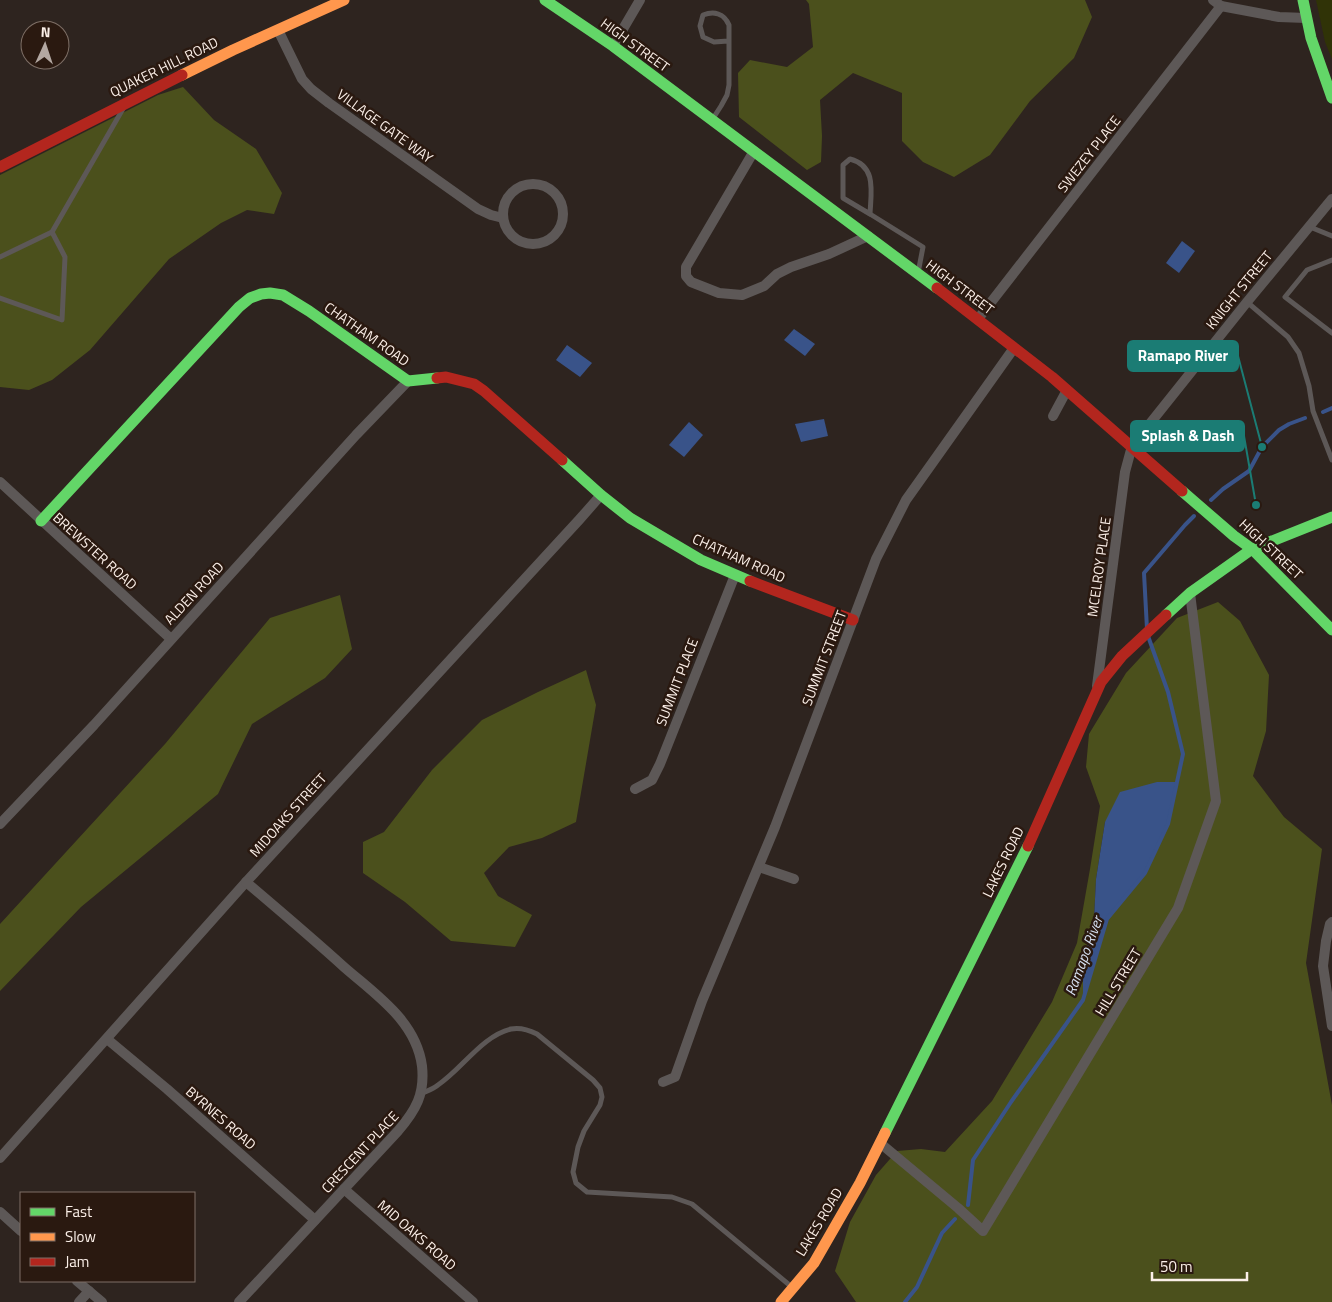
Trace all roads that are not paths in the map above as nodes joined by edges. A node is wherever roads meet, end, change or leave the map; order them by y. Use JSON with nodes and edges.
{"nodes":[{"id":1,"x":344,"y":0,"type":"edge"},
{"id":2,"x":545,"y":0,"type":"edge"},
{"id":3,"x":640,"y":0,"type":"edge"},
{"id":4,"x":1303,"y":0,"type":"edge"},
{"id":5,"x":1217,"y":3,"type":"edge"},
{"id":6,"x":1306,"y":18,"type":"junction"},
{"id":7,"x":278,"y":30,"type":"junction"},
{"id":8,"x":728,"y":41,"type":"junction"},
{"id":9,"x":614,"y":46,"type":"junction"},
{"id":10,"x":1332,"y":98,"type":"edge"},
{"id":11,"x":128,"y":101,"type":"junction"},
{"id":12,"x":712,"y":120,"type":"junction"},
{"id":13,"x":754,"y":151,"type":"junction"},
{"id":14,"x":0,"y":167,"type":"edge"},
{"id":15,"x":1332,"y":200,"type":"edge"},
{"id":16,"x":870,"y":214,"type":"junction"},
{"id":17,"x":503,"y":218,"type":"junction"},
{"id":18,"x":1309,"y":226,"type":"junction"},
{"id":19,"x":52,"y":232,"type":"junction"},
{"id":20,"x":868,"y":236,"type":"junction"},
{"id":21,"x":1332,"y":236,"type":"edge"},
{"id":22,"x":0,"y":257,"type":"edge"},
{"id":23,"x":1332,"y":260,"type":"edge"},
{"id":24,"x":918,"y":273,"type":"junction"},
{"id":25,"x":0,"y":298,"type":"edge"},
{"id":26,"x":1247,"y":302,"type":"junction"},
{"id":27,"x":978,"y":319,"type":"junction"},
{"id":28,"x":1332,"y":333,"type":"edge"},
{"id":29,"x":1014,"y":348,"type":"junction"},
{"id":30,"x":408,"y":381,"type":"junction"},
{"id":31,"x":1067,"y":390,"type":"junction"},
{"id":32,"x":1054,"y":416,"type":"dead end"},
{"id":33,"x":1132,"y":446,"type":"junction"},
{"id":34,"x":1332,"y":460,"type":"edge"},
{"id":35,"x":0,"y":482,"type":"edge"},
{"id":36,"x":600,"y":495,"type":"junction"},
{"id":37,"x":1332,"y":516,"type":"edge"},
{"id":38,"x":41,"y":521,"type":"junction"},
{"id":39,"x":1252,"y":548,"type":"junction"},
{"id":40,"x":734,"y":575,"type":"junction"},
{"id":41,"x":1190,"y":593,"type":"junction"},
{"id":42,"x":853,"y":620,"type":"junction"},
{"id":43,"x":1332,"y":630,"type":"edge"},
{"id":44,"x":171,"y":639,"type":"junction"},
{"id":45,"x":1096,"y":692,"type":"junction"},
{"id":46,"x":635,"y":789,"type":"dead end"},
{"id":47,"x":0,"y":824,"type":"edge"},
{"id":48,"x":759,"y":867,"type":"junction"},
{"id":49,"x":794,"y":879,"type":"dead end"},
{"id":50,"x":246,"y":882,"type":"junction"},
{"id":51,"x":1332,"y":922,"type":"edge"},
{"id":52,"x":1332,"y":1026,"type":"edge"},
{"id":53,"x":108,"y":1038,"type":"junction"},
{"id":54,"x":663,"y":1082,"type":"dead end"},
{"id":55,"x":421,"y":1094,"type":"junction"},
{"id":56,"x":880,"y":1143,"type":"junction"},
{"id":57,"x":0,"y":1158,"type":"edge"},
{"id":58,"x":344,"y":1190,"type":"junction"},
{"id":59,"x":0,"y":1212,"type":"edge"},
{"id":60,"x":315,"y":1220,"type":"junction"},
{"id":61,"x":20,"y":1230,"type":"edge"},
{"id":62,"x":78,"y":1282,"type":"edge"},
{"id":63,"x":793,"y":1289,"type":"junction"},
{"id":64,"x":89,"y":1291,"type":"junction"},
{"id":65,"x":79,"y":1302,"type":"edge"},
{"id":66,"x":102,"y":1302,"type":"edge"},
{"id":67,"x":240,"y":1302,"type":"edge"},
{"id":68,"x":473,"y":1302,"type":"edge"},
{"id":69,"x":781,"y":1302,"type":"edge"}],
"edges":[{"from":1,"to":7,"type":"street","name":"QUAKER HILL ROAD"},
{"from":2,"to":9,"type":"street","name":"HIGH STREET"},
{"from":3,"to":9,"type":"street"},
{"from":4,"to":6,"type":"street"},
{"from":5,"to":6,"type":"street"},
{"from":5,"to":27,"type":"street","name":"SWEZEY PLACE"},
{"from":6,"to":10,"type":"street"},
{"from":7,"to":11,"type":"street","name":"QUAKER HILL ROAD"},
{"from":7,"to":17,"type":"street","name":"VILLAGE GATE WAY"},
{"from":8,"to":8,"type":"lane"},
{"from":8,"to":12,"type":"lane"},
{"from":9,"to":12,"type":"street","name":"HIGH STREET"},
{"from":11,"to":14,"type":"street","name":"QUAKER HILL ROAD"},
{"from":11,"to":19,"type":"lane"},
{"from":12,"to":13,"type":"street","name":"HIGH STREET"},
{"from":13,"to":20,"type":"street","name":"HIGH STREET"},
{"from":13,"to":20,"type":"street"},
{"from":15,"to":18,"type":"street","name":"KNIGHT STREET"},
{"from":16,"to":16,"type":"lane"},
{"from":16,"to":24,"type":"lane"},
{"from":17,"to":17,"type":"street"},
{"from":18,"to":21,"type":"lane"},
{"from":18,"to":26,"type":"street","name":"KNIGHT STREET"},
{"from":19,"to":22,"type":"lane"},
{"from":19,"to":25,"type":"lane"},
{"from":20,"to":24,"type":"street","name":"HIGH STREET"},
{"from":23,"to":28,"type":"lane"},
{"from":24,"to":27,"type":"street","name":"HIGH STREET"},
{"from":26,"to":33,"type":"street","name":"KNIGHT STREET"},
{"from":26,"to":34,"type":"lane"},
{"from":27,"to":29,"type":"street","name":"HIGH STREET"},
{"from":29,"to":31,"type":"street","name":"HIGH STREET"},
{"from":29,"to":42,"type":"street","name":"SUMMIT STREET"},
{"from":30,"to":36,"type":"street","name":"CHATHAM ROAD"},
{"from":30,"to":38,"type":"street","name":"CHATHAM ROAD"},
{"from":30,"to":44,"type":"street","name":"ALDEN ROAD"},
{"from":31,"to":32,"type":"street"},
{"from":31,"to":33,"type":"street","name":"HIGH STREET"},
{"from":33,"to":39,"type":"street","name":"HIGH STREET"},
{"from":33,"to":45,"type":"street","name":"MCELROY PLACE"},
{"from":35,"to":38,"type":"street","name":"BREWSTER ROAD"},
{"from":36,"to":40,"type":"street","name":"CHATHAM ROAD"},
{"from":36,"to":50,"type":"street","name":"MIDOAKS STREET"},
{"from":37,"to":39,"type":"street","name":"LAKES ROAD"},
{"from":38,"to":44,"type":"street","name":"BREWSTER ROAD"},
{"from":39,"to":41,"type":"street","name":"LAKES ROAD"},
{"from":39,"to":43,"type":"street","name":"HIGH STREET"},
{"from":40,"to":42,"type":"street","name":"CHATHAM ROAD"},
{"from":40,"to":46,"type":"street","name":"SUMMIT PLACE"},
{"from":41,"to":45,"type":"street","name":"LAKES ROAD"},
{"from":41,"to":56,"type":"street","name":"HILL STREET"},
{"from":42,"to":48,"type":"street","name":"SUMMIT STREET"},
{"from":44,"to":47,"type":"street","name":"ALDEN ROAD"},
{"from":45,"to":56,"type":"street","name":"LAKES ROAD"},
{"from":48,"to":49,"type":"street"},
{"from":48,"to":54,"type":"street","name":"SUMMIT STREET"},
{"from":50,"to":53,"type":"street","name":"MIDOAKS STREET"},
{"from":50,"to":55,"type":"street","name":"CRESCENT PLACE"},
{"from":51,"to":52,"type":"street"},
{"from":53,"to":57,"type":"street","name":"MIDOAKS STREET"},
{"from":53,"to":60,"type":"street","name":"BYRNES ROAD"},
{"from":55,"to":58,"type":"street","name":"CRESCENT PLACE"},
{"from":55,"to":63,"type":"lane"},
{"from":56,"to":63,"type":"street","name":"LAKES ROAD"},
{"from":58,"to":60,"type":"street","name":"CRESCENT PLACE"},
{"from":58,"to":68,"type":"street","name":"MID OAKS ROAD"},
{"from":59,"to":61,"type":"street"},
{"from":60,"to":67,"type":"street","name":"CRESCENT PLACE"},
{"from":62,"to":64,"type":"street"},
{"from":63,"to":69,"type":"street","name":"LAKES ROAD"},
{"from":64,"to":65,"type":"street"},
{"from":64,"to":66,"type":"street"}]}
